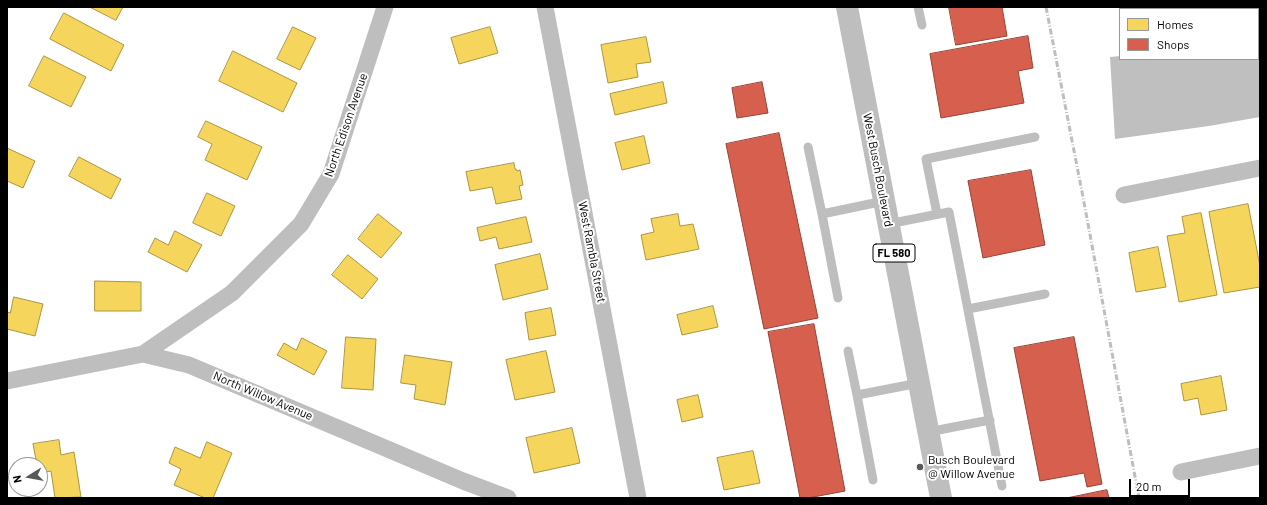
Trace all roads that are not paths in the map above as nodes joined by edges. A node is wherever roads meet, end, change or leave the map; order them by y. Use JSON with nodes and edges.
{"nodes":[{"id":1,"x":385,"y":7,"type":"edge"},
{"id":2,"x":545,"y":7,"type":"edge"},
{"id":3,"x":847,"y":7,"type":"edge"},
{"id":4,"x":918,"y":7,"type":"edge"},
{"id":5,"x":922,"y":25,"type":"dead end"},
{"id":6,"x":1035,"y":137,"type":"dead end"},
{"id":7,"x":808,"y":147,"type":"dead end"},
{"id":8,"x":1260,"y":168,"type":"edge"},
{"id":9,"x":1124,"y":195,"type":"dead end"},
{"id":10,"x":884,"y":201,"type":"junction"},
{"id":11,"x":822,"y":214,"type":"junction"},
{"id":12,"x":937,"y":214,"type":"junction"},
{"id":13,"x":888,"y":224,"type":"junction"},
{"id":14,"x":1046,"y":294,"type":"dead end"},
{"id":15,"x":838,"y":298,"type":"dead end"},
{"id":16,"x":968,"y":309,"type":"junction"},
{"id":17,"x":848,"y":351,"type":"dead end"},
{"id":18,"x":143,"y":354,"type":"junction"},
{"id":19,"x":7,"y":381,"type":"edge"},
{"id":20,"x":919,"y":383,"type":"junction"},
{"id":21,"x":857,"y":395,"type":"junction"},
{"id":22,"x":990,"y":420,"type":"junction"},
{"id":23,"x":928,"y":432,"type":"junction"},
{"id":24,"x":1260,"y":456,"type":"edge"},
{"id":25,"x":1182,"y":472,"type":"dead end"},
{"id":26,"x":873,"y":480,"type":"dead end"},
{"id":27,"x":1002,"y":486,"type":"dead end"},
{"id":28,"x":508,"y":498,"type":"edge"},
{"id":29,"x":638,"y":498,"type":"edge"},
{"id":30,"x":941,"y":498,"type":"edge"}],
"edges":[{"from":1,"to":18,"type":"street","name":"North Edison Avenue"},
{"from":2,"to":29,"type":"street","name":"West Rambla Street"},
{"from":3,"to":10,"type":"main road","name":"West Busch Boulevard","number":"FL 580"},
{"from":4,"to":5,"type":"lane"},
{"from":6,"to":12,"type":"lane"},
{"from":7,"to":11,"type":"lane"},
{"from":8,"to":9,"type":"street"},
{"from":10,"to":11,"type":"lane"},
{"from":10,"to":13,"type":"main road","name":"West Busch Boulevard","number":"FL 580"},
{"from":11,"to":15,"type":"lane"},
{"from":12,"to":13,"type":"lane"},
{"from":12,"to":16,"type":"lane"},
{"from":13,"to":20,"type":"main road","name":"West Busch Boulevard","number":"FL 580"},
{"from":14,"to":16,"type":"lane"},
{"from":16,"to":22,"type":"lane"},
{"from":17,"to":21,"type":"lane"},
{"from":18,"to":19,"type":"street","name":"North Willow Avenue"},
{"from":18,"to":28,"type":"street","name":"North Willow Avenue"},
{"from":20,"to":21,"type":"lane"},
{"from":20,"to":23,"type":"main road","name":"West Busch Boulevard","number":"FL 580"},
{"from":21,"to":26,"type":"lane"},
{"from":22,"to":23,"type":"lane"},
{"from":22,"to":27,"type":"lane"},
{"from":23,"to":30,"type":"main road","name":"West Busch Boulevard","number":"FL 580"},
{"from":24,"to":25,"type":"street"}]}
